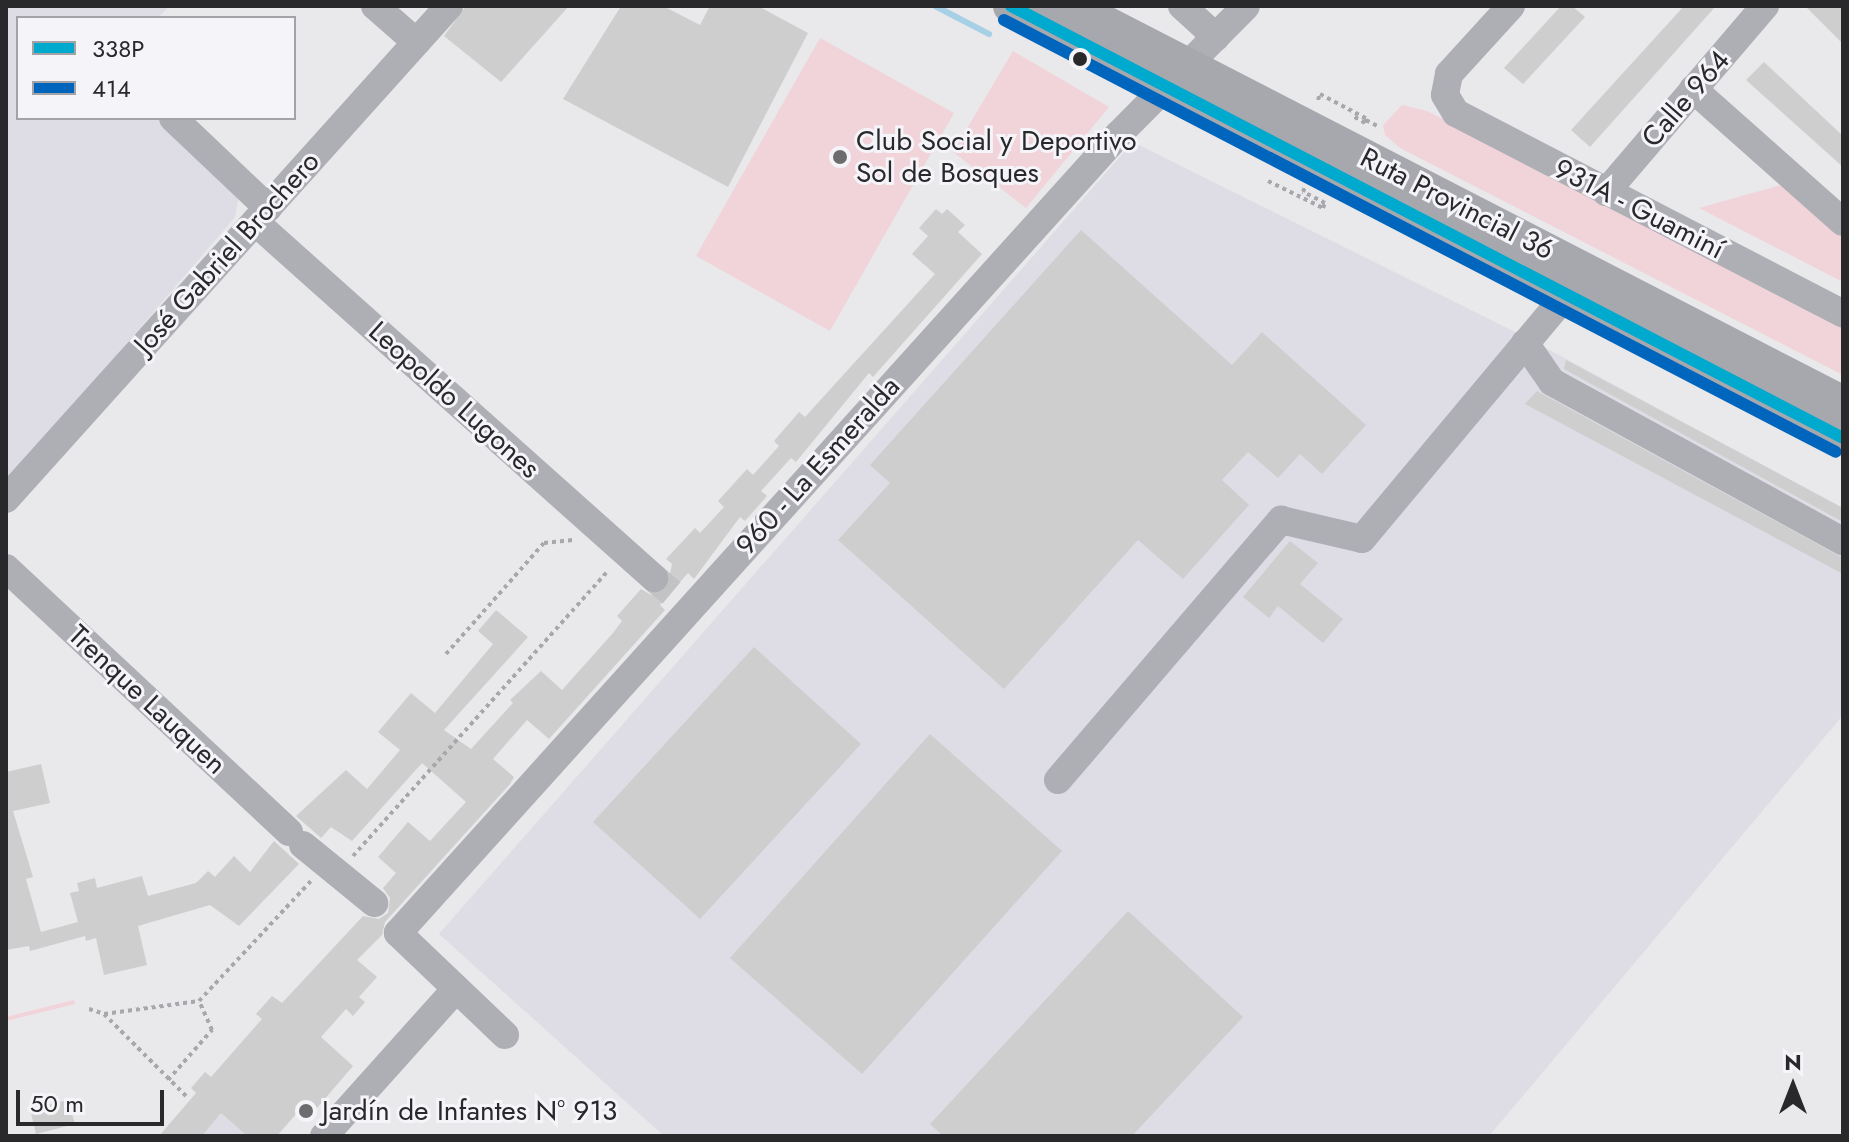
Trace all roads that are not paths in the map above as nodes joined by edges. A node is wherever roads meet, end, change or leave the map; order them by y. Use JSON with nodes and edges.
{"nodes":[{"id":1,"x":375,"y":6,"type":"edge"},
{"id":2,"x":449,"y":6,"type":"edge"},
{"id":3,"x":1011,"y":6,"type":"edge"},
{"id":4,"x":1071,"y":6,"type":"edge"},
{"id":5,"x":1182,"y":6,"type":"edge"},
{"id":6,"x":1246,"y":6,"type":"edge"},
{"id":7,"x":1511,"y":6,"type":"edge"},
{"id":8,"x":1765,"y":6,"type":"edge"},
{"id":9,"x":1216,"y":37,"type":"junction"},
{"id":10,"x":416,"y":42,"type":"junction"},
{"id":11,"x":1176,"y":77,"type":"junction"},
{"id":12,"x":1693,"y":89,"type":"junction"},
{"id":13,"x":175,"y":120,"type":"edge"},
{"id":14,"x":1606,"y":192,"type":"junction"},
{"id":15,"x":261,"y":215,"type":"junction"},
{"id":16,"x":1843,"y":222,"type":"edge"},
{"id":17,"x":1564,"y":297,"type":"junction"},
{"id":18,"x":1843,"y":314,"type":"edge"},
{"id":19,"x":1525,"y":343,"type":"junction"},
{"id":20,"x":1843,"y":404,"type":"edge"},
{"id":21,"x":1843,"y":438,"type":"edge"},
{"id":22,"x":6,"y":499,"type":"edge"},
{"id":23,"x":1843,"y":541,"type":"edge"},
{"id":24,"x":6,"y":568,"type":"edge"},
{"id":25,"x":672,"y":593,"type":"junction"},
{"id":26,"x":1058,"y":780,"type":"dead end"},
{"id":27,"x":392,"y":920,"type":"junction"},
{"id":28,"x":456,"y":989,"type":"junction"},
{"id":29,"x":505,"y":1035,"type":"dead end"},
{"id":30,"x":324,"y":1136,"type":"edge"}],
"edges":[{"from":1,"to":10,"type":"street"},
{"from":2,"to":10,"type":"street","name":"José Gabriel Brochero"},
{"from":3,"to":11,"type":"main road","name":"Ruta Provincial 36"},
{"from":4,"to":11,"type":"main road","name":"Ruta Provincial 36"},
{"from":5,"to":9,"type":"street"},
{"from":6,"to":9,"type":"street","name":"960 - La Esmeralda"},
{"from":7,"to":14,"type":"street","name":"931A - Guaminí"},
{"from":8,"to":12,"type":"street","name":"Calle 964"},
{"from":9,"to":11,"type":"street","name":"960 - La Esmeralda"},
{"from":10,"to":15,"type":"street","name":"José Gabriel Brochero"},
{"from":11,"to":17,"type":"main road","name":"Ruta Provincial 36"},
{"from":11,"to":20,"type":"main road","name":"Ruta Provincial 36"},
{"from":11,"to":25,"type":"street","name":"960 - La Esmeralda"},
{"from":12,"to":14,"type":"street","name":"Calle 964"},
{"from":12,"to":16,"type":"street"},
{"from":13,"to":15,"type":"street","name":"Leopoldo Lugones"},
{"from":14,"to":18,"type":"street","name":"931A - Guaminí"},
{"from":15,"to":22,"type":"street","name":"José Gabriel Brochero"},
{"from":15,"to":25,"type":"street","name":"Leopoldo Lugones"},
{"from":17,"to":19,"type":"street"},
{"from":17,"to":21,"type":"main road","name":"Ruta Provincial 36"},
{"from":19,"to":23,"type":"street"},
{"from":19,"to":26,"type":"street"},
{"from":24,"to":27,"type":"street","name":"Trenque Lauquen"},
{"from":25,"to":27,"type":"street","name":"960 - La Esmeralda"},
{"from":27,"to":28,"type":"street","name":"Trenque Lauquen"},
{"from":28,"to":29,"type":"street","name":"Trenque Lauquen"},
{"from":28,"to":30,"type":"street"}]}
